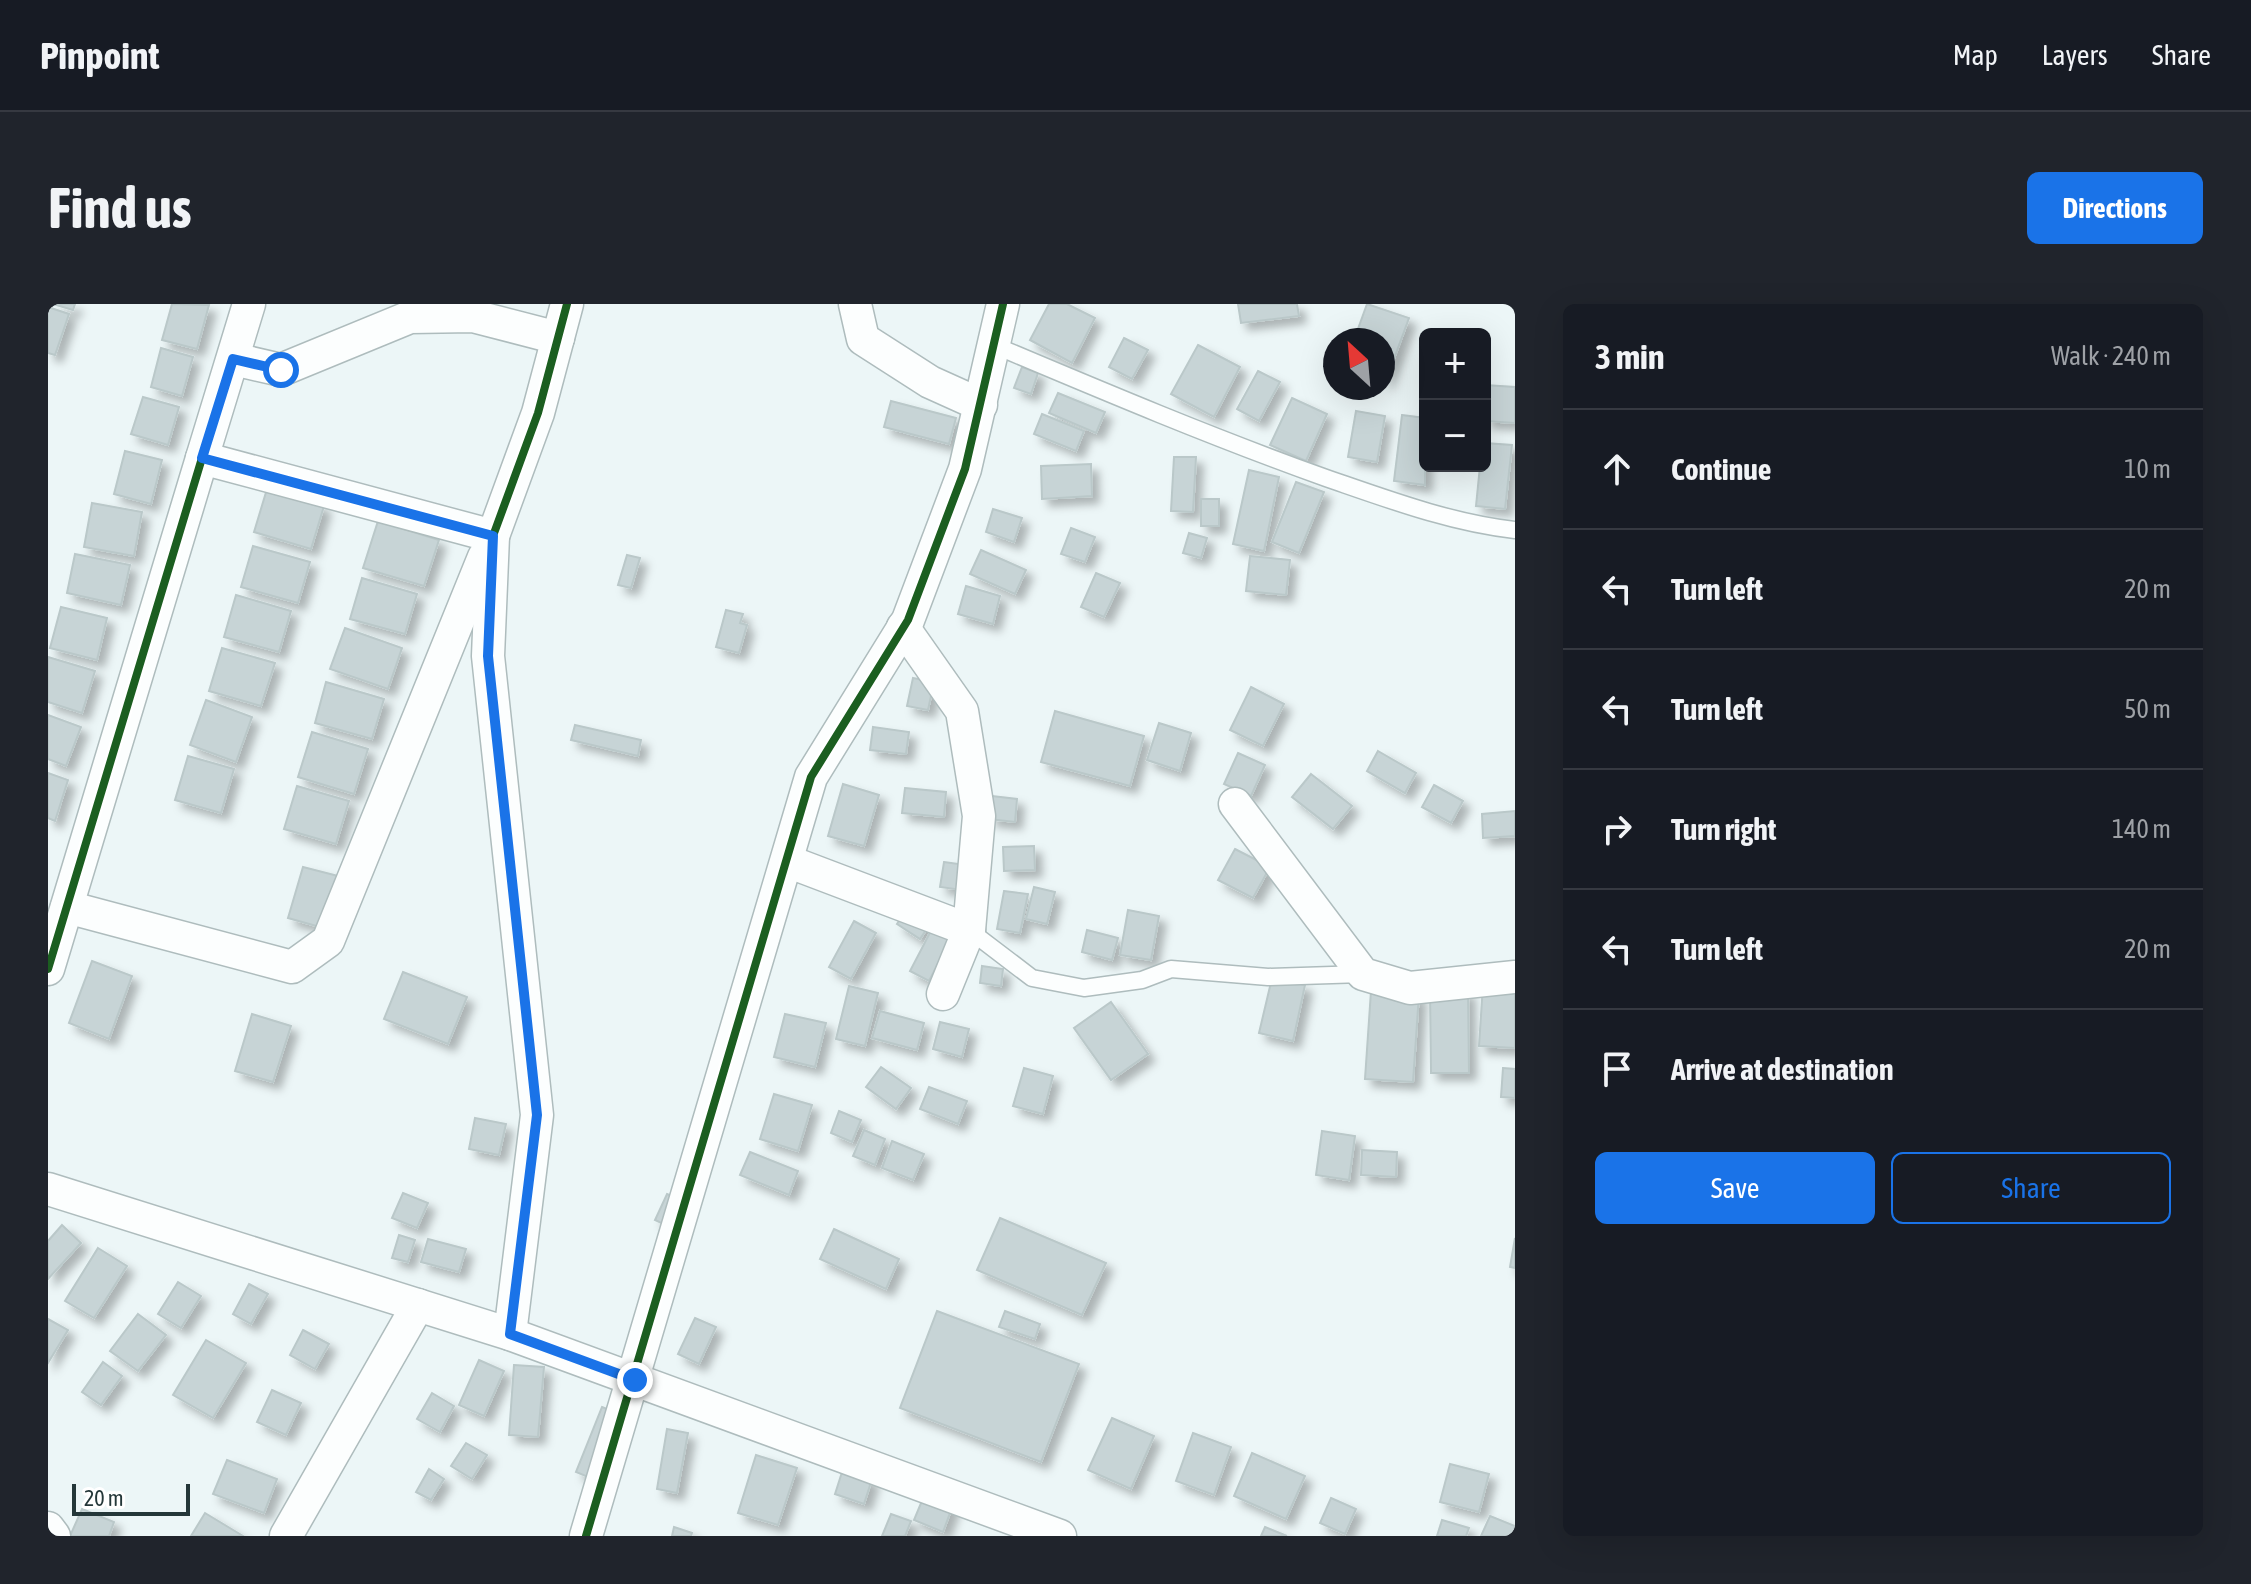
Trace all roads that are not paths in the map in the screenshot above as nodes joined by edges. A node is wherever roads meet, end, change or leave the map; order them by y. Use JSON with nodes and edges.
{"nodes":[{"id":1,"x":249,"y":304,"type":"edge"},
{"id":2,"x":567,"y":304,"type":"edge"},
{"id":3,"x":855,"y":304,"type":"edge"},
{"id":4,"x":1003,"y":304,"type":"edge"},
{"id":5,"x":558,"y":338,"type":"junction"},
{"id":6,"x":996,"y":346,"type":"junction"},
{"id":7,"x":233,"y":359,"type":"junction"},
{"id":8,"x":981,"y":405,"type":"junction"},
{"id":9,"x":202,"y":458,"type":"junction"},
{"id":10,"x":1515,"y":530,"type":"edge"},
{"id":11,"x":493,"y":536,"type":"junction"},
{"id":12,"x":903,"y":627,"type":"junction"},
{"id":13,"x":1235,"y":804,"type":"dead end"},
{"id":14,"x":787,"y":861,"type":"junction"},
{"id":15,"x":67,"y":907,"type":"junction"},
{"id":16,"x":969,"y":930,"type":"junction"},
{"id":17,"x":48,"y":969,"type":"edge"},
{"id":18,"x":1363,"y":974,"type":"junction"},
{"id":19,"x":1515,"y":977,"type":"edge"},
{"id":20,"x":943,"y":994,"type":"dead end"},
{"id":21,"x":48,"y":1189,"type":"edge"},
{"id":22,"x":418,"y":1305,"type":"junction"},
{"id":23,"x":510,"y":1334,"type":"junction"},
{"id":24,"x":635,"y":1380,"type":"junction"},
{"id":25,"x":48,"y":1528,"type":"edge"},
{"id":26,"x":54,"y":1536,"type":"edge"},
{"id":27,"x":286,"y":1536,"type":"edge"},
{"id":28,"x":586,"y":1536,"type":"edge"},
{"id":29,"x":1060,"y":1536,"type":"edge"}],
"edges":[{"from":1,"to":7,"type":"street"},
{"from":2,"to":5,"type":"street"},
{"from":3,"to":8,"type":"street"},
{"from":4,"to":6,"type":"street"},
{"from":5,"to":7,"type":"street"},
{"from":5,"to":11,"type":"street"},
{"from":6,"to":8,"type":"street"},
{"from":6,"to":10,"type":"lane"},
{"from":7,"to":9,"type":"street"},
{"from":8,"to":12,"type":"street"},
{"from":9,"to":11,"type":"street"},
{"from":9,"to":15,"type":"street"},
{"from":11,"to":15,"type":"street"},
{"from":11,"to":23,"type":"street"},
{"from":12,"to":14,"type":"street"},
{"from":12,"to":16,"type":"street"},
{"from":13,"to":18,"type":"street"},
{"from":14,"to":16,"type":"street"},
{"from":14,"to":24,"type":"street"},
{"from":15,"to":17,"type":"street"},
{"from":16,"to":18,"type":"lane"},
{"from":16,"to":20,"type":"street"},
{"from":18,"to":19,"type":"street"},
{"from":21,"to":22,"type":"street"},
{"from":22,"to":23,"type":"street"},
{"from":22,"to":27,"type":"street"},
{"from":23,"to":24,"type":"street"},
{"from":24,"to":28,"type":"street"},
{"from":24,"to":29,"type":"street"},
{"from":25,"to":26,"type":"street"}]}
